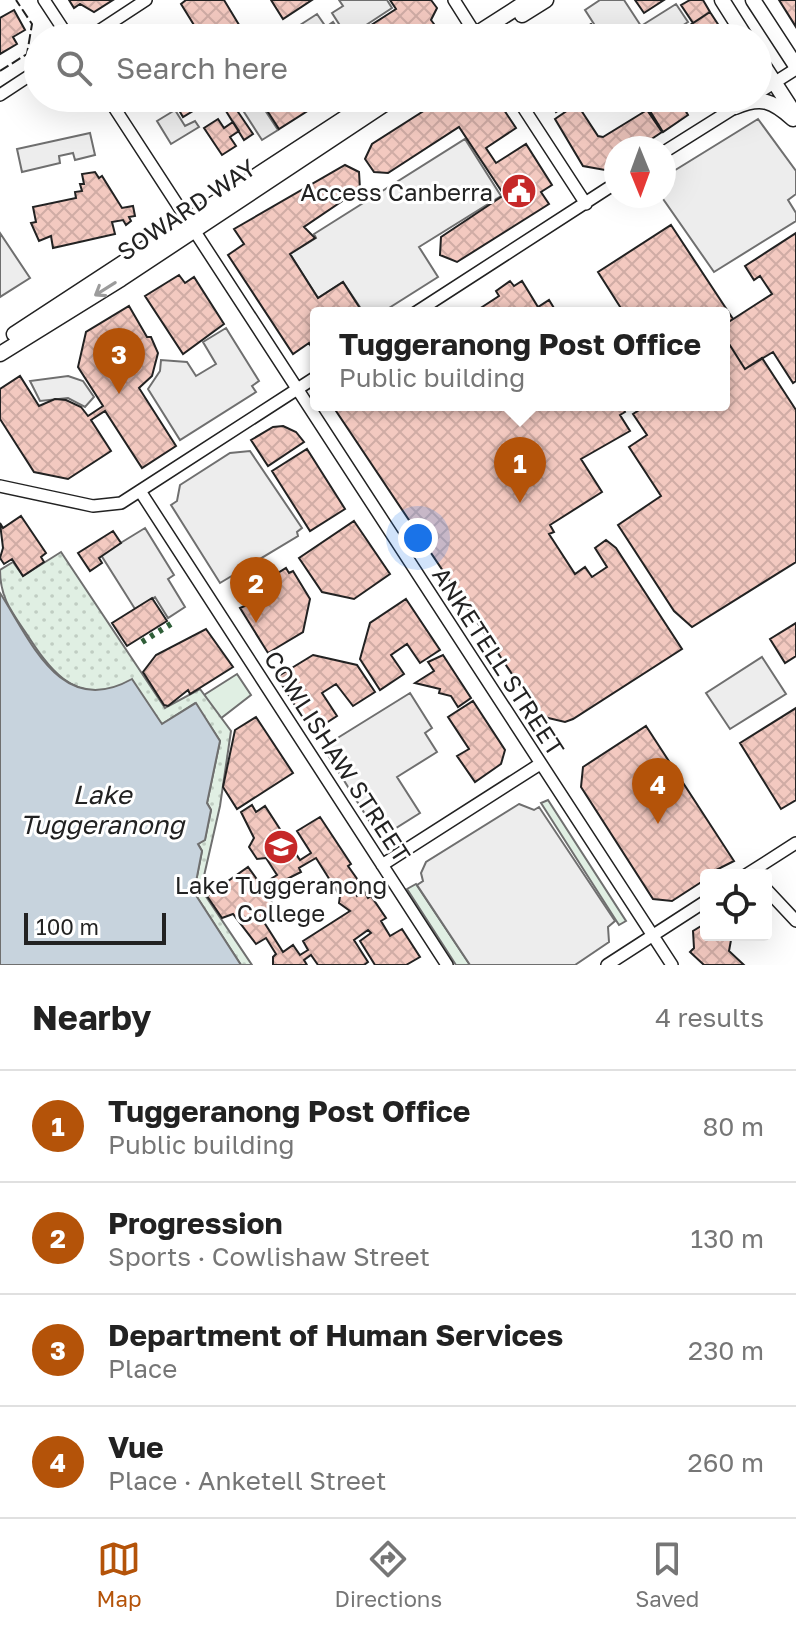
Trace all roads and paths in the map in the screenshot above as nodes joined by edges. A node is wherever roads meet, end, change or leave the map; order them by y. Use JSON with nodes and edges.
{"nodes":[{"id":1,"x":44,"y":0,"type":"edge"},
{"id":2,"x":146,"y":0,"type":"edge"},
{"id":3,"x":454,"y":0,"type":"edge"},
{"id":4,"x":529,"y":0,"type":"edge"},
{"id":5,"x":546,"y":0,"type":"edge"},
{"id":6,"x":722,"y":0,"type":"edge"},
{"id":7,"x":753,"y":0,"type":"edge"},
{"id":8,"x":60,"y":24,"type":"edge"},
{"id":9,"x":109,"y":24,"type":"edge"},
{"id":10,"x":470,"y":24,"type":"edge"},
{"id":11,"x":496,"y":24,"type":"edge"},
{"id":12,"x":502,"y":24,"type":"edge"},
{"id":13,"x":737,"y":24,"type":"edge"},
{"id":14,"x":768,"y":24,"type":"edge"},
{"id":15,"x":772,"y":30,"type":"edge"},
{"id":16,"x":796,"y":67,"type":"edge"},
{"id":17,"x":772,"y":78,"type":"edge"},
{"id":18,"x":24,"y":79,"type":"edge"},
{"id":19,"x":775,"y":83,"type":"junction"},
{"id":20,"x":772,"y":85,"type":"edge"},
{"id":21,"x":0,"y":95,"type":"edge"},
{"id":22,"x":772,"y":102,"type":"edge"},
{"id":23,"x":117,"y":112,"type":"edge"},
{"id":24,"x":355,"y":112,"type":"edge"},
{"id":25,"x":372,"y":112,"type":"edge"},
{"id":26,"x":526,"y":112,"type":"edge"},
{"id":27,"x":724,"y":112,"type":"edge"},
{"id":28,"x":796,"y":116,"type":"edge"},
{"id":29,"x":796,"y":122,"type":"edge"},
{"id":30,"x":676,"y":144,"type":"edge"},
{"id":31,"x":604,"y":191,"type":"edge"},
{"id":32,"x":586,"y":204,"type":"junction"},
{"id":33,"x":190,"y":225,"type":"junction"},
{"id":34,"x":424,"y":307,"type":"edge"},
{"id":35,"x":0,"y":342,"type":"edge"},
{"id":36,"x":0,"y":354,"type":"edge"},
{"id":37,"x":310,"y":381,"type":"edge"},
{"id":38,"x":297,"y":389,"type":"junction"},
{"id":39,"x":310,"y":409,"type":"edge"},
{"id":40,"x":311,"y":411,"type":"edge"},
{"id":41,"x":0,"y":486,"type":"edge"},
{"id":42,"x":140,"y":491,"type":"junction"},
{"id":43,"x":540,"y":764,"type":"junction"},
{"id":44,"x":796,"y":843,"type":"edge"},
{"id":45,"x":382,"y":865,"type":"junction"},
{"id":46,"x":758,"y":869,"type":"edge"},
{"id":47,"x":772,"y":895,"type":"edge"},
{"id":48,"x":700,"y":905,"type":"edge"},
{"id":49,"x":796,"y":921,"type":"edge"},
{"id":50,"x":651,"y":936,"type":"junction"},
{"id":51,"x":447,"y":965,"type":"edge"},
{"id":52,"x":607,"y":965,"type":"edge"},
{"id":53,"x":672,"y":965,"type":"edge"}],
"edges":[{"from":1,"to":8,"type":"street"},
{"from":2,"to":9,"type":"street"},
{"from":3,"to":10,"type":"street"},
{"from":4,"to":11,"type":"main road"},
{"from":5,"to":12,"type":"main road"},
{"from":6,"to":13,"type":"main road"},
{"from":7,"to":14,"type":"main road"},
{"from":15,"to":16,"type":"main road"},
{"from":16,"to":19,"type":"street"},
{"from":17,"to":19,"type":"main road"},
{"from":18,"to":21,"type":"street"},
{"from":19,"to":20,"type":"street"},
{"from":19,"to":28,"type":"main road"},
{"from":22,"to":29,"type":"main road"},
{"from":23,"to":33,"type":"street","name":"ANKETELL STREET"},
{"from":24,"to":33,"type":"main road","name":"SOWARD WAY"},
{"from":25,"to":33,"type":"main road","name":"SOWARD WAY"},
{"from":26,"to":32,"type":"street"},
{"from":27,"to":30,"type":"street"},
{"from":31,"to":32,"type":"street"},
{"from":32,"to":34,"type":"street"},
{"from":33,"to":35,"type":"main road","name":"SOWARD WAY"},
{"from":33,"to":36,"type":"main road","name":"SOWARD WAY","one_way":true},
{"from":33,"to":38,"type":"street","name":"ANKETELL STREET"},
{"from":37,"to":38,"type":"street"},
{"from":38,"to":39,"type":"street","name":"ANKETELL STREET"},
{"from":38,"to":42,"type":"street"},
{"from":40,"to":43,"type":"street","name":"ANKETELL STREET"},
{"from":41,"to":42,"type":"street"},
{"from":42,"to":45,"type":"street","name":"COWLISHAW STREET"},
{"from":43,"to":45,"type":"street"},
{"from":43,"to":50,"type":"street","name":"ANKETELL STREET"},
{"from":44,"to":46,"type":"street"},
{"from":45,"to":51,"type":"street","name":"COWLISHAW STREET"},
{"from":47,"to":49,"type":"street"},
{"from":48,"to":50,"type":"street"},
{"from":50,"to":52,"type":"street"},
{"from":50,"to":53,"type":"street","name":"ANKETELL STREET"}]}
